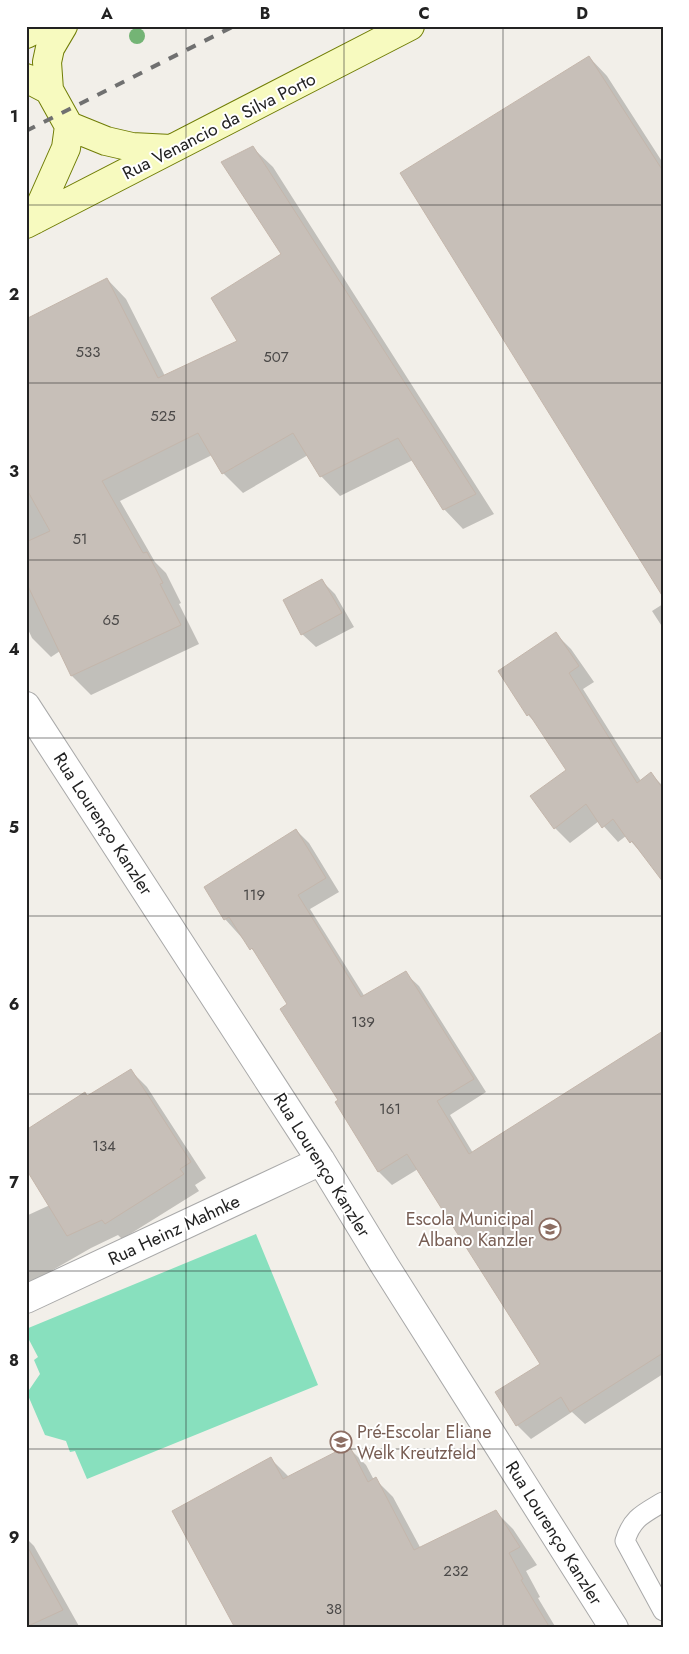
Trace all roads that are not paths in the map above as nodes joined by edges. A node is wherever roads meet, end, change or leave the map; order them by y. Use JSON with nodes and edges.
{"nodes":[{"id":1,"x":42,"y":26,"type":"edge"},
{"id":2,"x":63,"y":26,"type":"edge"},
{"id":3,"x":410,"y":26,"type":"edge"},
{"id":4,"x":26,"y":34,"type":"edge"},
{"id":5,"x":38,"y":84,"type":"edge"},
{"id":6,"x":69,"y":126,"type":"junction"},
{"id":7,"x":175,"y":149,"type":"junction"},
{"id":8,"x":30,"y":222,"type":"edge"},
{"id":9,"x":26,"y":706,"type":"edge"},
{"id":10,"x":321,"y":1161,"type":"junction"},
{"id":11,"x":26,"y":1299,"type":"edge"},
{"id":12,"x":663,"y":1502,"type":"edge"},
{"id":13,"x":663,"y":1611,"type":"edge"},
{"id":14,"x":614,"y":1628,"type":"edge"}],
"edges":[{"from":1,"to":4,"type":"street"},
{"from":2,"to":5,"type":"street"},
{"from":3,"to":7,"type":"street","name":"Rua Venancio da Silva Porto"},
{"from":5,"to":6,"type":"street"},
{"from":6,"to":7,"type":"street"},
{"from":6,"to":8,"type":"street"},
{"from":7,"to":8,"type":"street","name":"Rua Venancio da Silva Porto"},
{"from":9,"to":10,"type":"street","name":"Rua Lourenço Kanzler"},
{"from":10,"to":11,"type":"street","name":"Rua Heinz Mahnke"},
{"from":10,"to":14,"type":"street","name":"Rua Lourenço Kanzler"},
{"from":12,"to":13,"type":"lane"}]}
